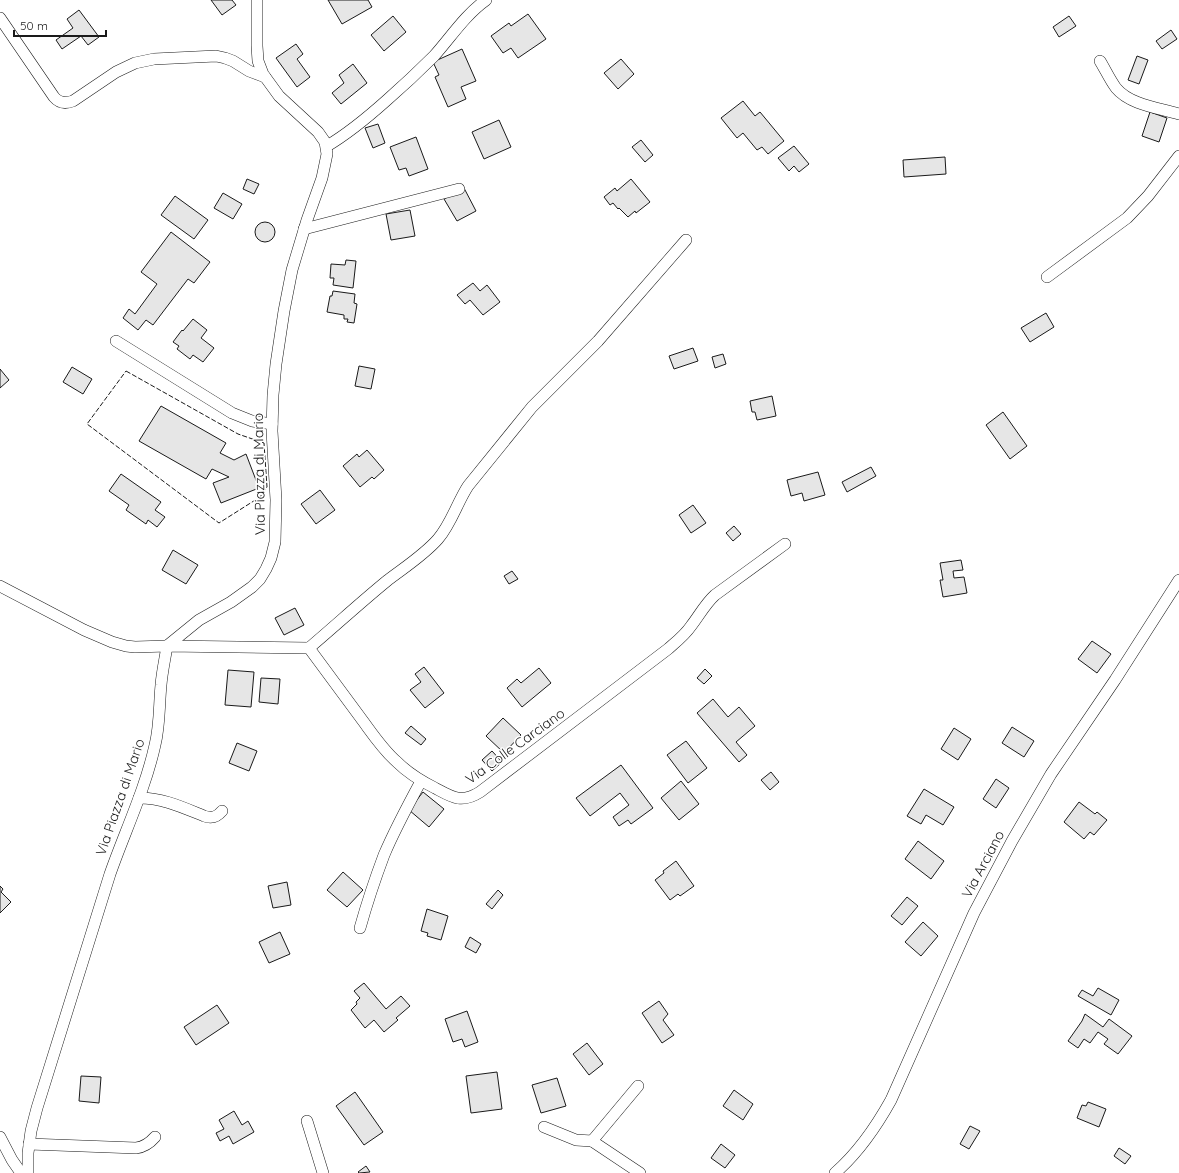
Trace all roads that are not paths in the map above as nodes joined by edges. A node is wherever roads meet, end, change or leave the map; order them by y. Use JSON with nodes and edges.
{"nodes":[{"id":1,"x":257,"y":0,"type":"edge"},
{"id":2,"x":486,"y":0,"type":"edge"},
{"id":3,"x":0,"y":18,"type":"edge"},
{"id":4,"x":1100,"y":60,"type":"dead end"},
{"id":5,"x":265,"y":77,"type":"junction"},
{"id":6,"x":1179,"y":114,"type":"edge"},
{"id":7,"x":327,"y":146,"type":"junction"},
{"id":8,"x":1179,"y":156,"type":"edge"},
{"id":9,"x":459,"y":189,"type":"dead end"},
{"id":10,"x":304,"y":229,"type":"junction"},
{"id":11,"x":686,"y":240,"type":"dead end"},
{"id":12,"x":1047,"y":277,"type":"dead end"},
{"id":13,"x":116,"y":341,"type":"dead end"},
{"id":14,"x":272,"y":424,"type":"junction"},
{"id":15,"x":785,"y":544,"type":"dead end"},
{"id":16,"x":1179,"y":580,"type":"edge"},
{"id":17,"x":0,"y":586,"type":"edge"},
{"id":18,"x":167,"y":646,"type":"junction"},
{"id":19,"x":309,"y":648,"type":"junction"},
{"id":20,"x":421,"y":781,"type":"junction"},
{"id":21,"x":139,"y":798,"type":"junction"},
{"id":22,"x":222,"y":811,"type":"dead end"},
{"id":23,"x":360,"y":928,"type":"dead end"},
{"id":24,"x":638,"y":1086,"type":"dead end"},
{"id":25,"x":306,"y":1120,"type":"dead end"},
{"id":26,"x":544,"y":1127,"type":"dead end"},
{"id":27,"x":0,"y":1137,"type":"edge"},
{"id":28,"x":155,"y":1137,"type":"dead end"},
{"id":29,"x":592,"y":1140,"type":"junction"},
{"id":30,"x":29,"y":1144,"type":"junction"},
{"id":31,"x":21,"y":1173,"type":"edge"},
{"id":32,"x":28,"y":1173,"type":"edge"},
{"id":33,"x":323,"y":1173,"type":"edge"},
{"id":34,"x":640,"y":1173,"type":"edge"},
{"id":35,"x":835,"y":1173,"type":"edge"}],
"edges":[{"from":1,"to":5,"type":"street"},
{"from":2,"to":7,"type":"street"},
{"from":3,"to":5,"type":"street"},
{"from":4,"to":6,"type":"street"},
{"from":5,"to":7,"type":"street"},
{"from":7,"to":10,"type":"street","name":"Via Piazza di Mario"},
{"from":8,"to":12,"type":"street"},
{"from":9,"to":10,"type":"street"},
{"from":10,"to":14,"type":"street","name":"Via Piazza di Mario"},
{"from":11,"to":19,"type":"street"},
{"from":13,"to":14,"type":"street"},
{"from":14,"to":18,"type":"street","name":"Via Piazza di Mario"},
{"from":15,"to":20,"type":"street","name":"Via Colle Carciano"},
{"from":16,"to":35,"type":"street","name":"Via Arciano"},
{"from":17,"to":18,"type":"street"},
{"from":18,"to":19,"type":"street"},
{"from":18,"to":21,"type":"street","name":"Via Piazza di Mario"},
{"from":19,"to":20,"type":"street","name":"Via Colle Carciano"},
{"from":20,"to":23,"type":"street"},
{"from":21,"to":22,"type":"street"},
{"from":21,"to":30,"type":"street","name":"Via Piazza di Mario"},
{"from":24,"to":29,"type":"street"},
{"from":25,"to":33,"type":"street"},
{"from":26,"to":29,"type":"street"},
{"from":27,"to":31,"type":"street"},
{"from":28,"to":30,"type":"street"},
{"from":29,"to":34,"type":"street"},
{"from":30,"to":32,"type":"street","name":"Via Piazza di Mario"}]}
